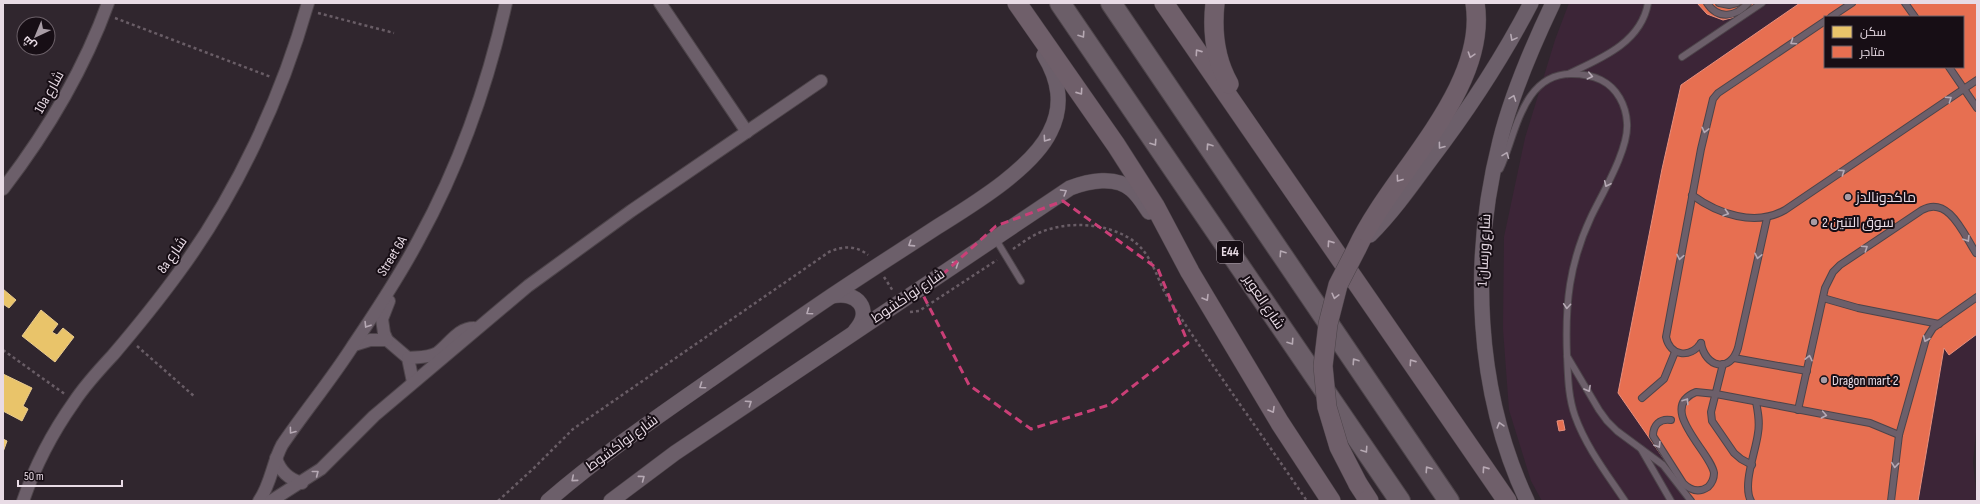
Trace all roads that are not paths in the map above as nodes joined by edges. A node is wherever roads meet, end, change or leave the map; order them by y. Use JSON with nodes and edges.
{"nodes":[{"id":1,"x":506,"y":3,"type":"edge"},
{"id":2,"x":660,"y":3,"type":"edge"},
{"id":3,"x":1013,"y":3,"type":"edge"},
{"id":4,"x":1017,"y":3,"type":"edge"},
{"id":5,"x":1060,"y":3,"type":"edge"},
{"id":6,"x":1111,"y":3,"type":"edge"},
{"id":7,"x":1164,"y":3,"type":"edge"},
{"id":8,"x":1215,"y":3,"type":"edge"},
{"id":9,"x":1475,"y":3,"type":"edge"},
{"id":10,"x":1531,"y":3,"type":"edge"},
{"id":11,"x":1553,"y":3,"type":"edge"},
{"id":12,"x":1648,"y":3,"type":"edge"},
{"id":13,"x":1707,"y":3,"type":"edge"},
{"id":14,"x":1719,"y":3,"type":"edge"},
{"id":15,"x":1737,"y":3,"type":"edge"},
{"id":16,"x":1748,"y":3,"type":"edge"},
{"id":17,"x":1762,"y":3,"type":"edge"},
{"id":18,"x":1852,"y":3,"type":"edge"},
{"id":19,"x":1905,"y":3,"type":"edge"},
{"id":20,"x":307,"y":6,"type":"edge"},
{"id":21,"x":106,"y":8,"type":"edge"},
{"id":22,"x":1832,"y":16,"type":"edge"},
{"id":23,"x":1914,"y":16,"type":"edge"},
{"id":24,"x":1824,"y":22,"type":"edge"},
{"id":25,"x":1682,"y":57,"type":"dead end"},
{"id":26,"x":1950,"y":68,"type":"edge"},
{"id":27,"x":1566,"y":74,"type":"junction"},
{"id":28,"x":1977,"y":80,"type":"edge"},
{"id":29,"x":821,"y":81,"type":"dead end"},
{"id":30,"x":1964,"y":89,"type":"junction"},
{"id":31,"x":1977,"y":108,"type":"edge"},
{"id":32,"x":748,"y":132,"type":"junction"},
{"id":33,"x":1260,"y":141,"type":"junction"},
{"id":34,"x":3,"y":188,"type":"edge"},
{"id":35,"x":1489,"y":190,"type":"junction"},
{"id":36,"x":1692,"y":195,"type":"junction"},
{"id":37,"x":1767,"y":218,"type":"junction"},
{"id":38,"x":995,"y":238,"type":"junction"},
{"id":39,"x":1357,"y":248,"type":"junction"},
{"id":40,"x":1976,"y":253,"type":"edge"},
{"id":41,"x":402,"y":268,"type":"junction"},
{"id":42,"x":1190,"y":272,"type":"junction"},
{"id":43,"x":1021,"y":281,"type":"dead end"},
{"id":44,"x":832,"y":296,"type":"junction"},
{"id":45,"x":1977,"y":297,"type":"edge"},
{"id":46,"x":1823,"y":298,"type":"junction"},
{"id":47,"x":1939,"y":324,"type":"junction"},
{"id":48,"x":478,"y":328,"type":"junction"},
{"id":49,"x":853,"y":333,"type":"junction"},
{"id":50,"x":387,"y":340,"type":"junction"},
{"id":51,"x":354,"y":345,"type":"junction"},
{"id":52,"x":1675,"y":352,"type":"junction"},
{"id":53,"x":1567,"y":356,"type":"junction"},
{"id":54,"x":408,"y":358,"type":"junction"},
{"id":55,"x":1734,"y":358,"type":"junction"},
{"id":56,"x":1723,"y":364,"type":"junction"},
{"id":57,"x":1807,"y":371,"type":"junction"},
{"id":58,"x":413,"y":382,"type":"junction"},
{"id":59,"x":1716,"y":394,"type":"junction"},
{"id":60,"x":1642,"y":398,"type":"dead end"},
{"id":61,"x":1756,"y":402,"type":"junction"},
{"id":62,"x":1798,"y":410,"type":"junction"},
{"id":63,"x":1671,"y":420,"type":"dead end"},
{"id":64,"x":1899,"y":435,"type":"junction"},
{"id":65,"x":1640,"y":448,"type":"junction"},
{"id":66,"x":276,"y":458,"type":"junction"},
{"id":67,"x":1752,"y":465,"type":"junction"},
{"id":68,"x":302,"y":483,"type":"junction"},
{"id":69,"x":23,"y":501,"type":"edge"},
{"id":70,"x":259,"y":501,"type":"edge"},
{"id":71,"x":271,"y":501,"type":"edge"},
{"id":72,"x":548,"y":501,"type":"edge"},
{"id":73,"x":611,"y":501,"type":"edge"},
{"id":74,"x":1331,"y":501,"type":"edge"},
{"id":75,"x":1369,"y":501,"type":"edge"},
{"id":76,"x":1400,"y":501,"type":"edge"},
{"id":77,"x":1449,"y":501,"type":"edge"},
{"id":78,"x":1507,"y":501,"type":"edge"},
{"id":79,"x":1528,"y":501,"type":"edge"},
{"id":80,"x":1625,"y":501,"type":"edge"},
{"id":81,"x":1671,"y":501,"type":"edge"},
{"id":82,"x":1690,"y":501,"type":"edge"},
{"id":83,"x":1751,"y":501,"type":"edge"},
{"id":84,"x":1891,"y":501,"type":"edge"}],
"edges":[{"from":1,"to":41,"type":"street","name":"Street 6A"},
{"from":2,"to":32,"type":"street"},
{"from":3,"to":44,"type":"street","name":"شارع نواكشوط","one_way":true},
{"from":4,"to":42,"type":"main road","one_way":true},
{"from":5,"to":76,"type":"highway","name":"شارع العوير","number":"E44","one_way":true},
{"from":77,"to":6,"type":"highway","one_way":true},
{"from":33,"to":7,"type":"main road","one_way":true},
{"from":8,"to":33,"type":"main road"},
{"from":9,"to":39,"type":"main road","one_way":true},
{"from":10,"to":39,"type":"street","one_way":true},
{"from":35,"to":11,"type":"street","name":"شارع ورسان 1","one_way":true},
{"from":12,"to":27,"type":"lane"},
{"from":13,"to":16,"type":"lane"},
{"from":14,"to":15,"type":"lane"},
{"from":17,"to":25,"type":"lane"},
{"from":18,"to":22,"type":"lane"},
{"from":19,"to":23,"type":"lane"},
{"from":20,"to":69,"type":"street","name":"8a شارع"},
{"from":21,"to":34,"type":"street","name":"10a شارع"},
{"from":24,"to":36,"type":"lane","one_way":true},
{"from":26,"to":30,"type":"lane"},
{"from":35,"to":27,"type":"lane","one_way":true},
{"from":27,"to":53,"type":"lane","one_way":true},
{"from":28,"to":30,"type":"lane"},
{"from":29,"to":32,"type":"street"},
{"from":30,"to":31,"type":"lane"},
{"from":37,"to":30,"type":"lane","one_way":true},
{"from":32,"to":48,"type":"street"},
{"from":78,"to":33,"type":"main road","one_way":true},
{"from":79,"to":35,"type":"street","name":"شارع ورسان 1","one_way":true},
{"from":36,"to":37,"type":"lane","one_way":true},
{"from":36,"to":52,"type":"lane","one_way":true},
{"from":37,"to":55,"type":"lane","one_way":true},
{"from":38,"to":42,"type":"street","name":"شارع نواكشوط","one_way":true},
{"from":38,"to":43,"type":"lane"},
{"from":49,"to":38,"type":"street","name":"شارع نواكشوط","one_way":true},
{"from":39,"to":75,"type":"main road","one_way":true,"bridge":true},
{"from":46,"to":40,"type":"lane","one_way":true},
{"from":41,"to":50,"type":"street"},
{"from":41,"to":51,"type":"street","name":"Street 6A","one_way":true},
{"from":42,"to":74,"type":"main road","one_way":true},
{"from":44,"to":49,"type":"street"},
{"from":44,"to":72,"type":"street","name":"شارع نواكشوط","one_way":true},
{"from":45,"to":47,"type":"lane"},
{"from":46,"to":47,"type":"lane"},
{"from":57,"to":46,"type":"lane","one_way":true},
{"from":47,"to":64,"type":"lane","one_way":true},
{"from":48,"to":54,"type":"street"},
{"from":48,"to":58,"type":"street"},
{"from":73,"to":49,"type":"street","name":"شارع نواكشوط","one_way":true},
{"from":50,"to":51,"type":"street"},
{"from":50,"to":54,"type":"street"},
{"from":51,"to":66,"type":"street","name":"Street 6A","one_way":true},
{"from":52,"to":56,"type":"lane"},
{"from":52,"to":60,"type":"lane"},
{"from":53,"to":65,"type":"lane","one_way":true},
{"from":53,"to":80,"type":"lane"},
{"from":54,"to":58,"type":"street"},
{"from":55,"to":56,"type":"lane"},
{"from":55,"to":57,"type":"lane"},
{"from":56,"to":59,"type":"lane"},
{"from":57,"to":62,"type":"lane"},
{"from":68,"to":58,"type":"street","one_way":true},
{"from":59,"to":61,"type":"lane"},
{"from":63,"to":59,"type":"lane","one_way":true},
{"from":59,"to":67,"type":"lane"},
{"from":61,"to":62,"type":"lane"},
{"from":61,"to":67,"type":"lane"},
{"from":62,"to":64,"type":"lane","one_way":true},
{"from":64,"to":84,"type":"lane","one_way":true},
{"from":65,"to":81,"type":"lane"},
{"from":65,"to":82,"type":"lane"},
{"from":66,"to":68,"type":"street"},
{"from":66,"to":70,"type":"street","name":"Street 6A"},
{"from":67,"to":83,"type":"lane"},
{"from":68,"to":71,"type":"street"}]}
